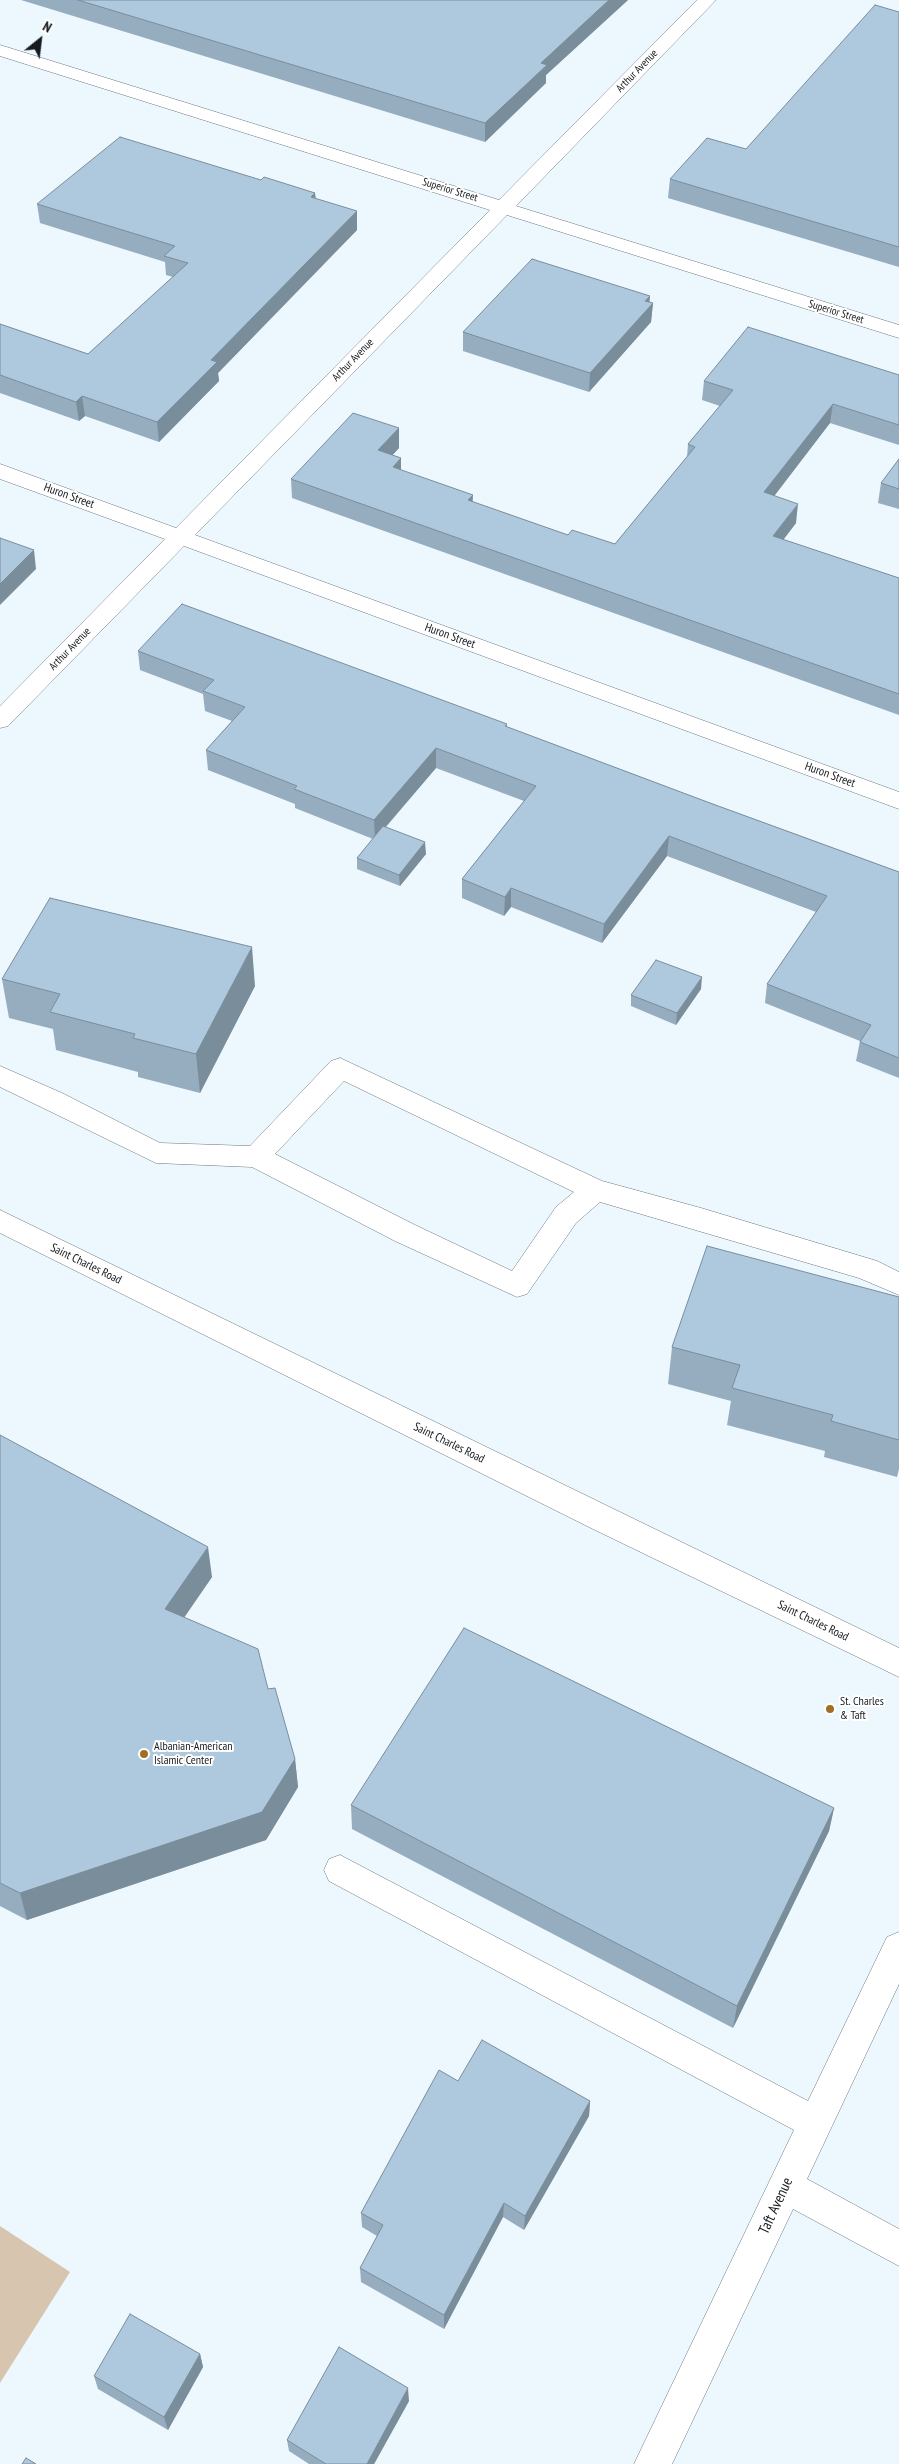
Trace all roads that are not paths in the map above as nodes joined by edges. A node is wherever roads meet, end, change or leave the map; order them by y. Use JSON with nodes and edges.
{"nodes":[{"id":1,"x":706,"y":0,"type":"edge"},
{"id":2,"x":0,"y":50,"type":"edge"},
{"id":3,"x":503,"y":207,"type":"junction"},
{"id":4,"x":899,"y":332,"type":"edge"},
{"id":5,"x":0,"y":471,"type":"edge"},
{"id":6,"x":180,"y":537,"type":"junction"},
{"id":7,"x":0,"y":720,"type":"edge"},
{"id":8,"x":899,"y":801,"type":"edge"},
{"id":9,"x":0,"y":1076,"type":"edge"},
{"id":10,"x":256,"y":1157,"type":"junction"},
{"id":11,"x":595,"y":1190,"type":"junction"},
{"id":12,"x":0,"y":1221,"type":"edge"},
{"id":13,"x":899,"y":1284,"type":"edge"},
{"id":14,"x":899,"y":1663,"type":"edge"},
{"id":15,"x":340,"y":1870,"type":"dead end"},
{"id":16,"x":899,"y":1948,"type":"edge"},
{"id":17,"x":815,"y":2123,"type":"junction"},
{"id":18,"x":785,"y":2186,"type":"junction"},
{"id":19,"x":899,"y":2248,"type":"edge"},
{"id":20,"x":653,"y":2464,"type":"edge"}],
"edges":[{"from":1,"to":3,"type":"street","name":"Arthur Avenue"},
{"from":2,"to":3,"type":"street","name":"Superior Street"},
{"from":3,"to":4,"type":"street","name":"Superior Street"},
{"from":3,"to":6,"type":"street","name":"Arthur Avenue"},
{"from":5,"to":6,"type":"street","name":"Huron Street"},
{"from":6,"to":7,"type":"street","name":"Arthur Avenue"},
{"from":6,"to":8,"type":"street","name":"Huron Street"},
{"from":9,"to":10,"type":"street"},
{"from":10,"to":11,"type":"street"},
{"from":10,"to":11,"type":"street"},
{"from":11,"to":13,"type":"street"},
{"from":12,"to":14,"type":"street","name":"Saint Charles Road"},
{"from":15,"to":17,"type":"street"},
{"from":16,"to":17,"type":"street","name":"Taft Avenue"},
{"from":17,"to":18,"type":"street","name":"Taft Avenue"},
{"from":18,"to":19,"type":"street"},
{"from":18,"to":20,"type":"street","name":"Taft Avenue"}]}
